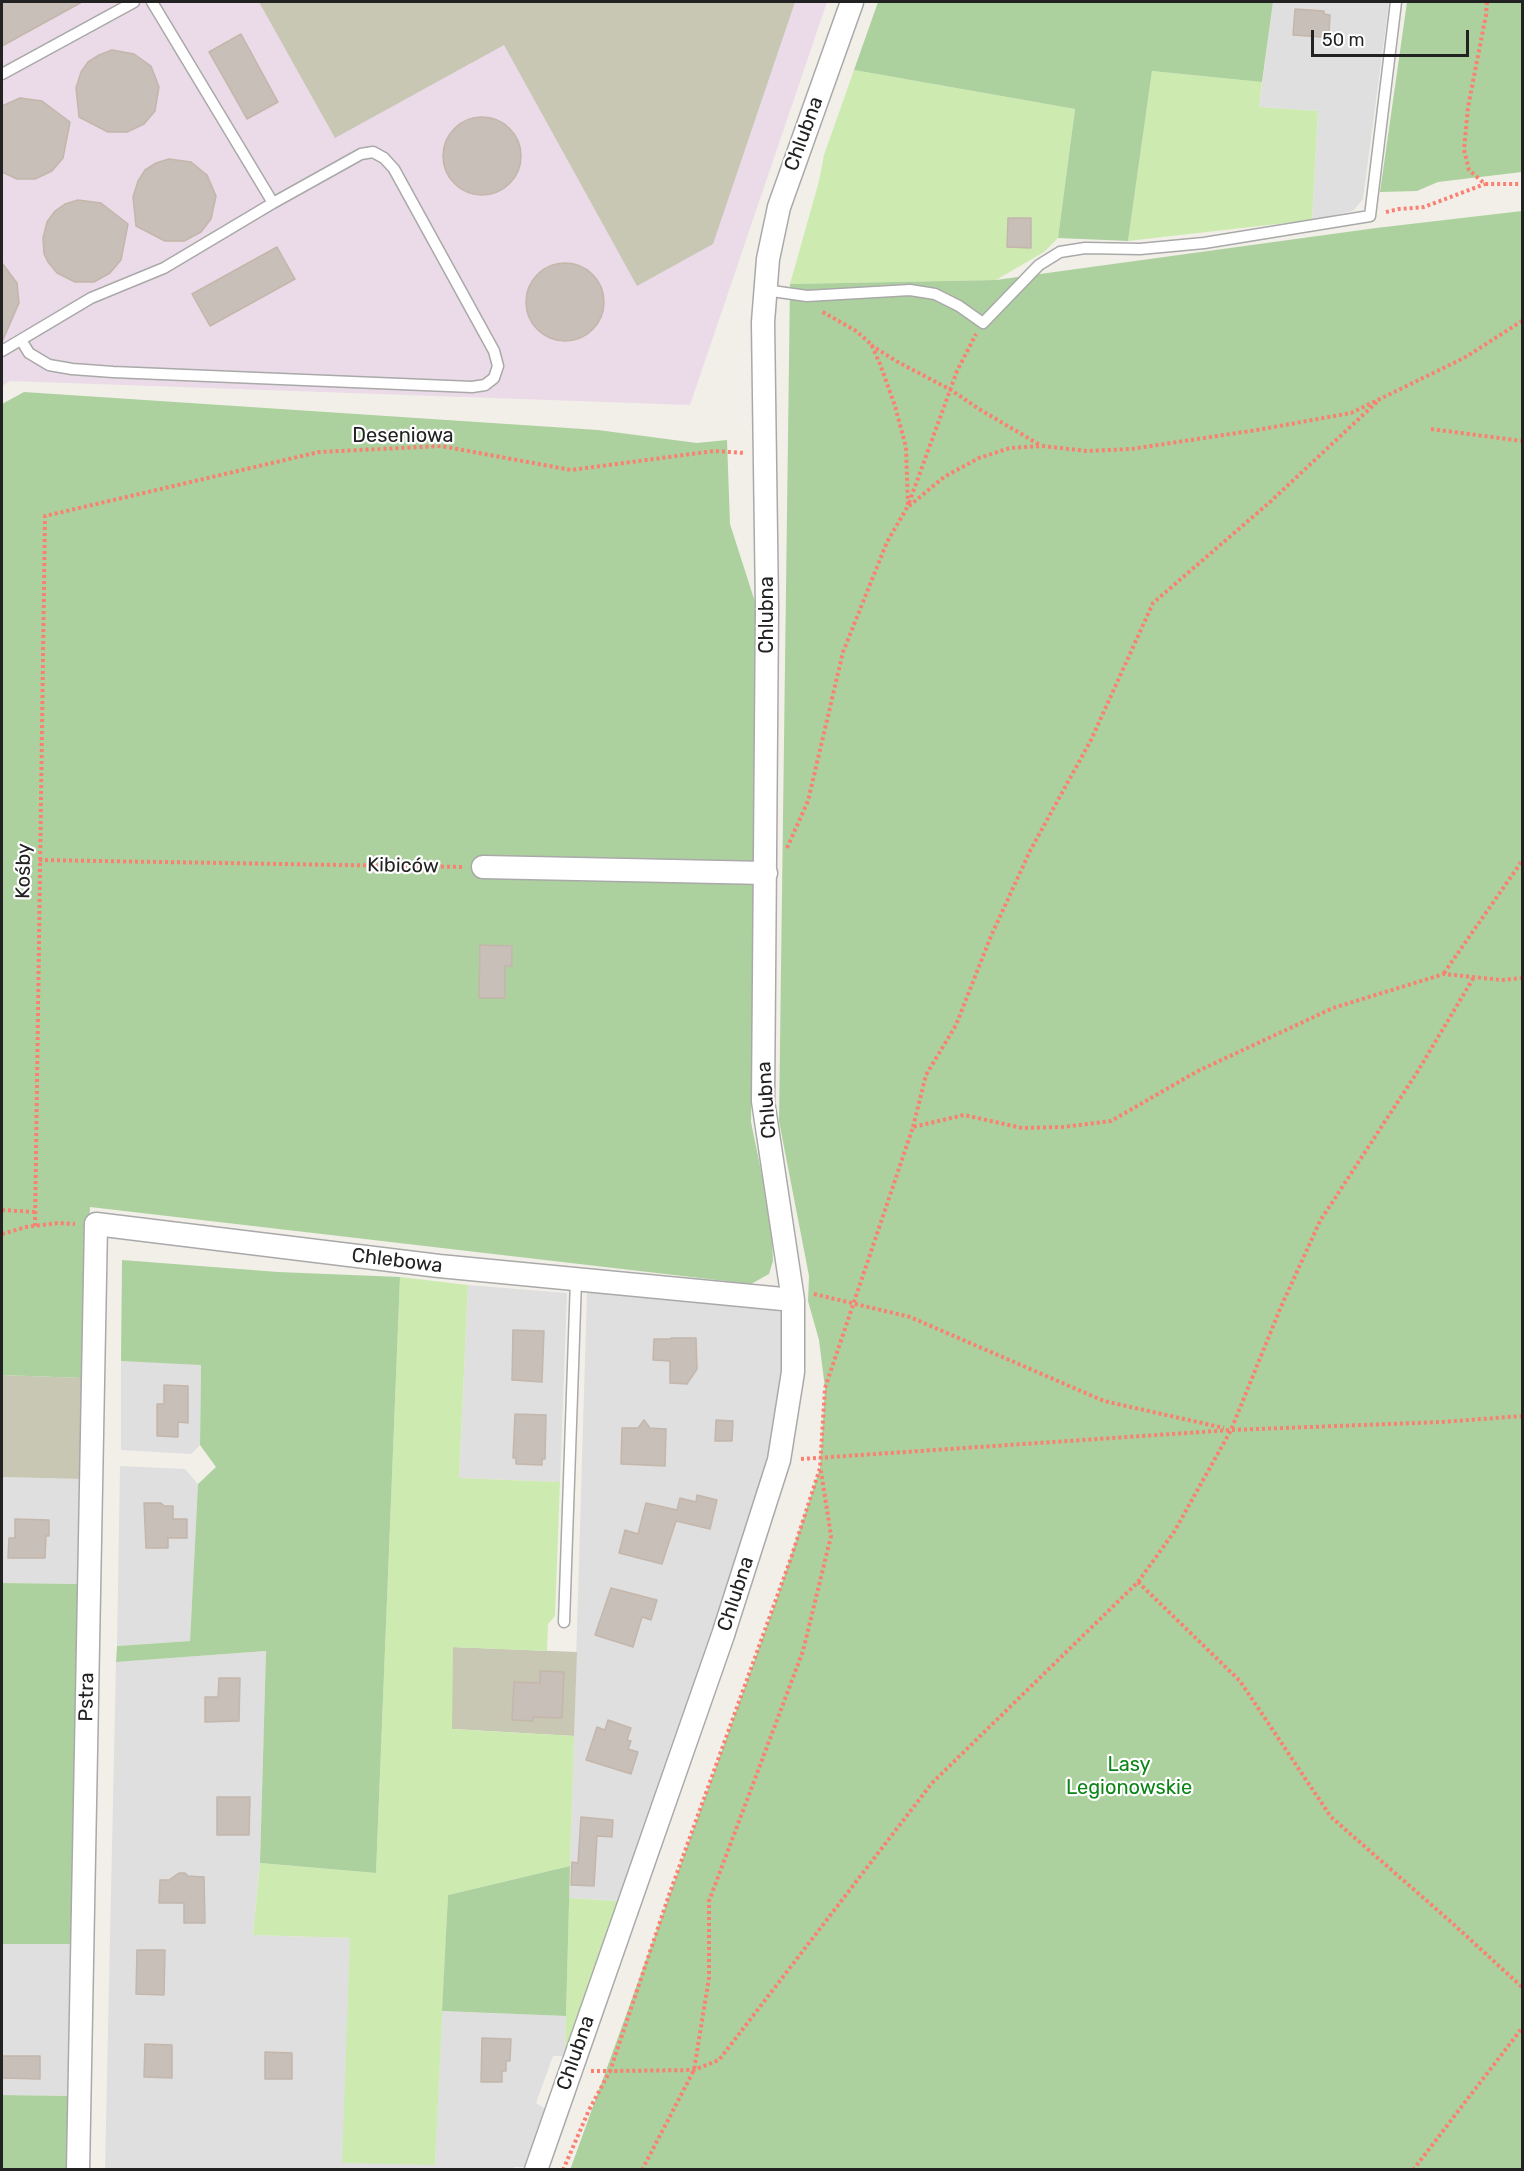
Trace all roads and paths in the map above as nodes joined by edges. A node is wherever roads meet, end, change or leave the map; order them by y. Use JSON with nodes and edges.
{"nodes":[{"id":1,"x":134,"y":2,"type":"edge"},
{"id":2,"x":152,"y":2,"type":"edge"},
{"id":3,"x":852,"y":2,"type":"edge"},
{"id":4,"x":1396,"y":2,"type":"edge"},
{"id":5,"x":1487,"y":2,"type":"edge"},
{"id":6,"x":2,"y":74,"type":"edge"},
{"id":7,"x":1485,"y":184,"type":"junction"},
{"id":8,"x":1522,"y":184,"type":"edge"},
{"id":9,"x":273,"y":203,"type":"junction"},
{"id":10,"x":1371,"y":216,"type":"junction"},
{"id":11,"x":765,"y":290,"type":"junction"},
{"id":12,"x":789,"y":293,"type":"junction"},
{"id":13,"x":1522,"y":321,"type":"edge"},
{"id":14,"x":983,"y":323,"type":"junction"},
{"id":15,"x":21,"y":340,"type":"junction"},
{"id":16,"x":870,"y":345,"type":"junction"},
{"id":17,"x":2,"y":351,"type":"edge"},
{"id":18,"x":951,"y":390,"type":"junction"},
{"id":19,"x":1380,"y":399,"type":"junction"},
{"id":20,"x":1431,"y":429,"type":"dead end"},
{"id":21,"x":1522,"y":441,"type":"edge"},
{"id":22,"x":1042,"y":446,"type":"junction"},
{"id":23,"x":765,"y":455,"type":"junction"},
{"id":24,"x":908,"y":506,"type":"junction"},
{"id":25,"x":45,"y":516,"type":"joint"},
{"id":26,"x":785,"y":853,"type":"dead end"},
{"id":27,"x":39,"y":860,"type":"junction"},
{"id":28,"x":1522,"y":861,"type":"edge"},
{"id":29,"x":483,"y":867,"type":"joint"},
{"id":30,"x":766,"y":873,"type":"junction"},
{"id":31,"x":1444,"y":974,"type":"junction"},
{"id":32,"x":1474,"y":977,"type":"junction"},
{"id":33,"x":1522,"y":978,"type":"edge"},
{"id":34,"x":913,"y":1127,"type":"junction"},
{"id":35,"x":2,"y":1210,"type":"edge"},
{"id":36,"x":35,"y":1212,"type":"junction"},
{"id":37,"x":96,"y":1224,"type":"junction"},
{"id":38,"x":35,"y":1226,"type":"junction"},
{"id":39,"x":2,"y":1234,"type":"edge"},
{"id":40,"x":576,"y":1280,"type":"junction"},
{"id":41,"x":792,"y":1295,"type":"junction"},
{"id":42,"x":854,"y":1303,"type":"junction"},
{"id":43,"x":1522,"y":1416,"type":"edge"},
{"id":44,"x":1231,"y":1430,"type":"junction"},
{"id":45,"x":821,"y":1458,"type":"junction"},
{"id":46,"x":779,"y":1460,"type":"junction"},
{"id":47,"x":820,"y":1468,"type":"junction"},
{"id":48,"x":1138,"y":1582,"type":"junction"},
{"id":49,"x":564,"y":1622,"type":"dead end"},
{"id":50,"x":1522,"y":1987,"type":"edge"},
{"id":51,"x":1522,"y":2028,"type":"edge"},
{"id":52,"x":694,"y":2070,"type":"junction"},
{"id":53,"x":610,"y":2072,"type":"junction"},
{"id":54,"x":78,"y":2169,"type":"edge"},
{"id":55,"x":536,"y":2169,"type":"edge"},
{"id":56,"x":563,"y":2169,"type":"edge"},
{"id":57,"x":642,"y":2169,"type":"edge"},
{"id":58,"x":1413,"y":2169,"type":"edge"}],
"edges":[{"from":1,"to":6,"type":"lane"},
{"from":2,"to":9,"type":"lane"},
{"from":3,"to":11,"type":"street","name":"Chlubna"},
{"from":4,"to":10,"type":"lane"},
{"from":5,"to":7,"type":"path"},
{"from":7,"to":8,"type":"path"},
{"from":7,"to":10,"type":"path"},
{"from":9,"to":15,"type":"lane"},
{"from":9,"to":15,"type":"lane"},
{"from":10,"to":14,"type":"lane"},
{"from":11,"to":12,"type":"lane"},
{"from":11,"to":23,"type":"street","name":"Chlubna"},
{"from":12,"to":14,"type":"lane"},
{"from":12,"to":16,"type":"path"},
{"from":13,"to":19,"type":"path"},
{"from":14,"to":18,"type":"path"},
{"from":15,"to":17,"type":"lane"},
{"from":16,"to":18,"type":"path"},
{"from":16,"to":24,"type":"path"},
{"from":18,"to":22,"type":"path"},
{"from":18,"to":24,"type":"path"},
{"from":19,"to":22,"type":"path"},
{"from":19,"to":34,"type":"path"},
{"from":20,"to":21,"type":"path"},
{"from":22,"to":24,"type":"path"},
{"from":23,"to":25,"type":"path","name":"Deseniowa"},
{"from":23,"to":30,"type":"street","name":"Chlubna"},
{"from":24,"to":26,"type":"path"},
{"from":25,"to":27,"type":"path","name":"Kośby"},
{"from":27,"to":29,"type":"path","name":"Kibiców"},
{"from":27,"to":36,"type":"path","name":"Kośby"},
{"from":28,"to":31,"type":"path"},
{"from":29,"to":30,"type":"street"},
{"from":30,"to":41,"type":"street","name":"Chlubna"},
{"from":31,"to":32,"type":"path"},
{"from":31,"to":34,"type":"path"},
{"from":32,"to":33,"type":"path"},
{"from":32,"to":44,"type":"path"},
{"from":34,"to":42,"type":"path"},
{"from":35,"to":36,"type":"path"},
{"from":36,"to":38,"type":"path","name":"Kośby"},
{"from":37,"to":38,"type":"path"},
{"from":37,"to":40,"type":"street","name":"Chlebowa"},
{"from":37,"to":54,"type":"street","name":"Pstra"},
{"from":38,"to":39,"type":"path"},
{"from":40,"to":41,"type":"street","name":"Chlebowa"},
{"from":40,"to":49,"type":"lane"},
{"from":41,"to":42,"type":"path"},
{"from":41,"to":46,"type":"street","name":"Chlubna"},
{"from":42,"to":44,"type":"path"},
{"from":42,"to":45,"type":"path"},
{"from":43,"to":44,"type":"path"},
{"from":44,"to":45,"type":"path"},
{"from":44,"to":48,"type":"path"},
{"from":45,"to":46,"type":"path"},
{"from":45,"to":47,"type":"path"},
{"from":46,"to":55,"type":"street","name":"Chlubna"},
{"from":47,"to":52,"type":"path"},
{"from":47,"to":53,"type":"path"},
{"from":48,"to":50,"type":"path"},
{"from":48,"to":52,"type":"path"},
{"from":51,"to":58,"type":"path"},
{"from":52,"to":53,"type":"path"},
{"from":52,"to":57,"type":"path"},
{"from":53,"to":56,"type":"path"}]}
